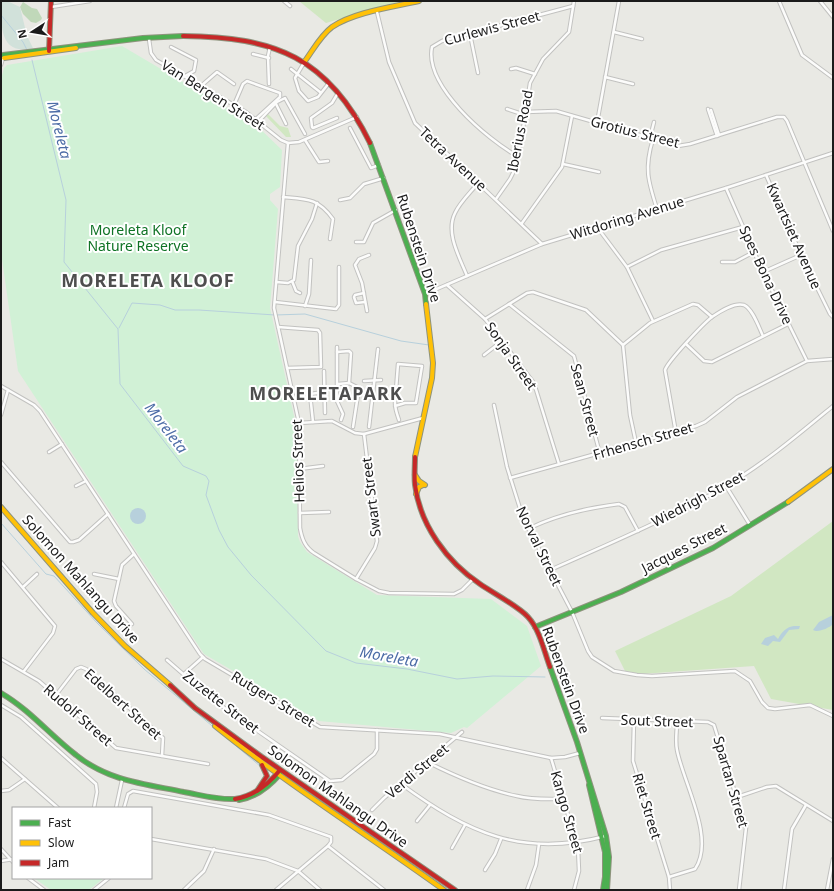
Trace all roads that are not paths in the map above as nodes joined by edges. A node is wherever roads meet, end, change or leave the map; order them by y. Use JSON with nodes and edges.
{"nodes":[{"id":1,"x":51,"y":1,"type":"edge"},
{"id":2,"x":90,"y":1,"type":"edge"},
{"id":3,"x":284,"y":1,"type":"edge"},
{"id":4,"x":419,"y":1,"type":"edge"},
{"id":5,"x":574,"y":1,"type":"edge"},
{"id":6,"x":619,"y":1,"type":"edge"},
{"id":7,"x":779,"y":1,"type":"edge"},
{"id":8,"x":820,"y":1,"type":"edge"},
{"id":9,"x":290,"y":6,"type":"dead end"},
{"id":10,"x":573,"y":6,"type":"junction"},
{"id":11,"x":51,"y":7,"type":"junction"},
{"id":12,"x":377,"y":12,"type":"junction"},
{"id":13,"x":833,"y":17,"type":"edge"},
{"id":14,"x":614,"y":32,"type":"junction"},
{"id":15,"x":470,"y":34,"type":"junction"},
{"id":16,"x":149,"y":38,"type":"junction"},
{"id":17,"x":642,"y":39,"type":"dead end"},
{"id":18,"x":171,"y":47,"type":"dead end"},
{"id":19,"x":270,"y":47,"type":"junction"},
{"id":20,"x":49,"y":52,"type":"junction"},
{"id":21,"x":253,"y":54,"type":"dead end"},
{"id":22,"x":2,"y":57,"type":"edge"},
{"id":23,"x":269,"y":58,"type":"junction"},
{"id":24,"x":305,"y":61,"type":"junction"},
{"id":25,"x":1,"y":65,"type":"edge"},
{"id":26,"x":291,"y":69,"type":"dead end"},
{"id":27,"x":511,"y":69,"type":"dead end"},
{"id":28,"x":478,"y":73,"type":"dead end"},
{"id":29,"x":297,"y":74,"type":"junction"},
{"id":30,"x":534,"y":74,"type":"junction"},
{"id":31,"x":185,"y":76,"type":"junction"},
{"id":32,"x":605,"y":77,"type":"junction"},
{"id":33,"x":833,"y":78,"type":"edge"},
{"id":34,"x":329,"y":83,"type":"junction"},
{"id":35,"x":234,"y":84,"type":"dead end"},
{"id":36,"x":269,"y":84,"type":"dead end"},
{"id":37,"x":633,"y":84,"type":"dead end"},
{"id":38,"x":201,"y":86,"type":"junction"},
{"id":39,"x":320,"y":92,"type":"junction"},
{"id":40,"x":338,"y":93,"type":"junction"},
{"id":41,"x":276,"y":104,"type":"junction"},
{"id":42,"x":234,"y":105,"type":"junction"},
{"id":43,"x":507,"y":109,"type":"dead end"},
{"id":44,"x":710,"y":110,"type":"dead end"},
{"id":45,"x":525,"y":113,"type":"junction"},
{"id":46,"x":572,"y":116,"type":"junction"},
{"id":47,"x":357,"y":117,"type":"junction"},
{"id":48,"x":337,"y":118,"type":"dead end"},
{"id":49,"x":257,"y":120,"type":"junction"},
{"id":50,"x":654,"y":122,"type":"dead end"},
{"id":51,"x":596,"y":123,"type":"junction"},
{"id":52,"x":286,"y":124,"type":"dead end"},
{"id":53,"x":350,"y":128,"type":"dead end"},
{"id":54,"x":305,"y":134,"type":"dead end"},
{"id":55,"x":718,"y":135,"type":"junction"},
{"id":56,"x":651,"y":139,"type":"junction"},
{"id":57,"x":305,"y":140,"type":"junction"},
{"id":58,"x":288,"y":143,"type":"junction"},
{"id":59,"x":833,"y":152,"type":"edge"},
{"id":60,"x":517,"y":156,"type":"junction"},
{"id":61,"x":328,"y":161,"type":"dead end"},
{"id":62,"x":804,"y":162,"type":"junction"},
{"id":63,"x":563,"y":164,"type":"junction"},
{"id":64,"x":379,"y":165,"type":"junction"},
{"id":65,"x":599,"y":172,"type":"dead end"},
{"id":66,"x":766,"y":175,"type":"junction"},
{"id":67,"x":384,"y":178,"type":"junction"},
{"id":68,"x":478,"y":183,"type":"junction"},
{"id":69,"x":726,"y":188,"type":"junction"},
{"id":70,"x":283,"y":197,"type":"junction"},
{"id":71,"x":496,"y":199,"type":"junction"},
{"id":72,"x":340,"y":200,"type":"dead end"},
{"id":73,"x":317,"y":203,"type":"junction"},
{"id":74,"x":657,"y":209,"type":"junction"},
{"id":75,"x":396,"y":210,"type":"junction"},
{"id":76,"x":522,"y":223,"type":"junction"},
{"id":77,"x":597,"y":227,"type":"junction"},
{"id":78,"x":743,"y":227,"type":"junction"},
{"id":79,"x":833,"y":231,"type":"edge"},
{"id":80,"x":330,"y":239,"type":"dead end"},
{"id":81,"x":356,"y":242,"type":"dead end"},
{"id":82,"x":542,"y":244,"type":"junction"},
{"id":83,"x":754,"y":252,"type":"junction"},
{"id":84,"x":369,"y":255,"type":"dead end"},
{"id":85,"x":801,"y":255,"type":"junction"},
{"id":86,"x":311,"y":260,"type":"dead end"},
{"id":87,"x":722,"y":262,"type":"dead end"},
{"id":88,"x":339,"y":267,"type":"dead end"},
{"id":89,"x":627,"y":267,"type":"junction"},
{"id":90,"x":763,"y":272,"type":"junction"},
{"id":91,"x":467,"y":276,"type":"junction"},
{"id":92,"x":292,"y":281,"type":"junction"},
{"id":93,"x":276,"y":282,"type":"junction"},
{"id":94,"x":447,"y":284,"type":"junction"},
{"id":95,"x":300,"y":293,"type":"dead end"},
{"id":96,"x":364,"y":293,"type":"junction"},
{"id":97,"x":425,"y":294,"type":"junction"},
{"id":98,"x":275,"y":302,"type":"junction"},
{"id":99,"x":365,"y":302,"type":"junction"},
{"id":100,"x":509,"y":304,"type":"junction"},
{"id":101,"x":304,"y":306,"type":"junction"},
{"id":102,"x":367,"y":311,"type":"dead end"},
{"id":103,"x":712,"y":317,"type":"junction"},
{"id":104,"x":833,"y":317,"type":"edge"},
{"id":105,"x":486,"y":319,"type":"junction"},
{"id":106,"x":653,"y":321,"type":"junction"},
{"id":107,"x":788,"y":324,"type":"junction"},
{"id":108,"x":278,"y":326,"type":"junction"},
{"id":109,"x":763,"y":336,"type":"junction"},
{"id":110,"x":502,"y":341,"type":"junction"},
{"id":111,"x":686,"y":344,"type":"junction"},
{"id":112,"x":623,"y":345,"type":"junction"},
{"id":113,"x":337,"y":347,"type":"dead end"},
{"id":114,"x":378,"y":349,"type":"dead end"},
{"id":115,"x":338,"y":352,"type":"junction"},
{"id":116,"x":484,"y":355,"type":"dead end"},
{"id":117,"x":833,"y":359,"type":"edge"},
{"id":118,"x":808,"y":361,"type":"junction"},
{"id":119,"x":287,"y":368,"type":"junction"},
{"id":120,"x":324,"y":371,"type":"dead end"},
{"id":121,"x":374,"y":380,"type":"junction"},
{"id":122,"x":381,"y":380,"type":"dead end"},
{"id":123,"x":364,"y":381,"type":"dead end"},
{"id":124,"x":349,"y":383,"type":"junction"},
{"id":125,"x":338,"y":384,"type":"junction"},
{"id":126,"x":1,"y":386,"type":"edge"},
{"id":127,"x":8,"y":390,"type":"junction"},
{"id":128,"x":324,"y":392,"type":"junction"},
{"id":129,"x":494,"y":405,"type":"dead end"},
{"id":130,"x":395,"y":406,"type":"junction"},
{"id":131,"x":833,"y":406,"type":"edge"},
{"id":132,"x":325,"y":413,"type":"dead end"},
{"id":133,"x":1,"y":415,"type":"edge"},
{"id":134,"x":423,"y":418,"type":"junction"},
{"id":135,"x":341,"y":420,"type":"dead end"},
{"id":136,"x":398,"y":420,"type":"dead end"},
{"id":137,"x":313,"y":422,"type":"junction"},
{"id":138,"x":299,"y":423,"type":"junction"},
{"id":139,"x":353,"y":427,"type":"dead end"},
{"id":140,"x":369,"y":427,"type":"dead end"},
{"id":141,"x":676,"y":433,"type":"junction"},
{"id":142,"x":364,"y":434,"type":"junction"},
{"id":143,"x":636,"y":443,"type":"junction"},
{"id":144,"x":62,"y":444,"type":"junction"},
{"id":145,"x":49,"y":452,"type":"dead end"},
{"id":146,"x":600,"y":454,"type":"junction"},
{"id":147,"x":1,"y":462,"type":"edge"},
{"id":148,"x":559,"y":464,"type":"junction"},
{"id":149,"x":324,"y":466,"type":"dead end"},
{"id":150,"x":299,"y":469,"type":"junction"},
{"id":151,"x":833,"y":469,"type":"edge"},
{"id":152,"x":414,"y":473,"type":"junction"},
{"id":153,"x":510,"y":478,"type":"junction"},
{"id":154,"x":86,"y":481,"type":"junction"},
{"id":155,"x":76,"y":486,"type":"dead end"},
{"id":156,"x":726,"y":486,"type":"junction"},
{"id":157,"x":416,"y":494,"type":"junction"},
{"id":158,"x":1,"y":507,"type":"edge"},
{"id":159,"x":1,"y":510,"type":"edge"},
{"id":160,"x":329,"y":512,"type":"dead end"},
{"id":161,"x":300,"y":513,"type":"junction"},
{"id":162,"x":108,"y":514,"type":"junction"},
{"id":163,"x":9,"y":517,"type":"junction"},
{"id":164,"x":750,"y":525,"type":"junction"},
{"id":165,"x":528,"y":529,"type":"junction"},
{"id":166,"x":638,"y":531,"type":"junction"},
{"id":167,"x":134,"y":554,"type":"junction"},
{"id":168,"x":1,"y":562,"type":"edge"},
{"id":169,"x":550,"y":570,"type":"junction"},
{"id":170,"x":37,"y":574,"type":"dead end"},
{"id":171,"x":94,"y":574,"type":"dead end"},
{"id":172,"x":473,"y":578,"type":"junction"},
{"id":173,"x":119,"y":579,"type":"junction"},
{"id":174,"x":356,"y":579,"type":"junction"},
{"id":175,"x":23,"y":587,"type":"junction"},
{"id":176,"x":572,"y":612,"type":"junction"},
{"id":177,"x":132,"y":624,"type":"dead end"},
{"id":178,"x":535,"y":628,"type":"junction"},
{"id":179,"x":203,"y":657,"type":"junction"},
{"id":180,"x":1,"y":659,"type":"edge"},
{"id":181,"x":167,"y":660,"type":"dead end"},
{"id":182,"x":24,"y":671,"type":"junction"},
{"id":183,"x":184,"y":674,"type":"junction"},
{"id":184,"x":1,"y":693,"type":"edge"},
{"id":185,"x":56,"y":695,"type":"junction"},
{"id":186,"x":1,"y":705,"type":"edge"},
{"id":187,"x":833,"y":716,"type":"edge"},
{"id":188,"x":602,"y":718,"type":"dead end"},
{"id":189,"x":209,"y":720,"type":"junction"},
{"id":190,"x":634,"y":720,"type":"junction"},
{"id":191,"x":677,"y":722,"type":"junction"},
{"id":192,"x":712,"y":723,"type":"joint"},
{"id":193,"x":378,"y":730,"type":"junction"},
{"id":194,"x":462,"y":732,"type":"dead end"},
{"id":195,"x":456,"y":737,"type":"junction"},
{"id":196,"x":580,"y":753,"type":"junction"},
{"id":197,"x":162,"y":756,"type":"junction"},
{"id":198,"x":1,"y":758,"type":"edge"},
{"id":199,"x":551,"y":758,"type":"junction"},
{"id":200,"x":260,"y":762,"type":"junction"},
{"id":201,"x":427,"y":762,"type":"junction"},
{"id":202,"x":208,"y":764,"type":"dead end"},
{"id":203,"x":280,"y":772,"type":"junction"},
{"id":204,"x":25,"y":779,"type":"junction"},
{"id":205,"x":122,"y":780,"type":"junction"},
{"id":206,"x":401,"y":784,"type":"junction"},
{"id":207,"x":1,"y":791,"type":"edge"},
{"id":208,"x":257,"y":791,"type":"junction"},
{"id":209,"x":737,"y":797,"type":"junction"},
{"id":210,"x":219,"y":799,"type":"junction"},
{"id":211,"x":564,"y":799,"type":"junction"},
{"id":212,"x":430,"y":805,"type":"junction"},
{"id":213,"x":806,"y":805,"type":"junction"},
{"id":214,"x":57,"y":807,"type":"edge"},
{"id":215,"x":94,"y":807,"type":"edge"},
{"id":216,"x":116,"y":807,"type":"edge"},
{"id":217,"x":124,"y":807,"type":"edge"},
{"id":218,"x":372,"y":810,"type":"dead end"},
{"id":219,"x":417,"y":821,"type":"dead end"},
{"id":220,"x":833,"y":821,"type":"edge"},
{"id":221,"x":465,"y":825,"type":"junction"},
{"id":222,"x":605,"y":836,"type":"junction"},
{"id":223,"x":152,"y":839,"type":"edge"},
{"id":224,"x":502,"y":839,"type":"junction"},
{"id":225,"x":577,"y":841,"type":"junction"},
{"id":226,"x":539,"y":844,"type":"junction"},
{"id":227,"x":328,"y":846,"type":"junction"},
{"id":228,"x":452,"y":848,"type":"dead end"},
{"id":229,"x":1,"y":849,"type":"edge"},
{"id":230,"x":214,"y":849,"type":"junction"},
{"id":231,"x":833,"y":859,"type":"edge"},
{"id":232,"x":12,"y":860,"type":"edge"},
{"id":233,"x":1,"y":861,"type":"edge"},
{"id":234,"x":485,"y":870,"type":"dead end"},
{"id":235,"x":298,"y":871,"type":"junction"},
{"id":236,"x":669,"y":877,"type":"junction"},
{"id":237,"x":29,"y":879,"type":"edge"},
{"id":238,"x":108,"y":879,"type":"edge"},
{"id":239,"x":44,"y":890,"type":"edge"},
{"id":240,"x":94,"y":890,"type":"edge"},
{"id":241,"x":184,"y":890,"type":"edge"},
{"id":242,"x":276,"y":890,"type":"edge"},
{"id":243,"x":320,"y":890,"type":"edge"},
{"id":244,"x":384,"y":890,"type":"edge"},
{"id":245,"x":444,"y":890,"type":"edge"},
{"id":246,"x":455,"y":890,"type":"edge"},
{"id":247,"x":527,"y":890,"type":"edge"},
{"id":248,"x":574,"y":890,"type":"edge"},
{"id":249,"x":603,"y":890,"type":"edge"},
{"id":250,"x":606,"y":890,"type":"edge"},
{"id":251,"x":670,"y":890,"type":"edge"},
{"id":252,"x":739,"y":890,"type":"edge"},
{"id":253,"x":784,"y":890,"type":"edge"},
{"id":254,"x":827,"y":890,"type":"edge"}],
"edges":[{"from":1,"to":11,"type":"street"},
{"from":2,"to":11,"type":"street"},
{"from":3,"to":9,"type":"street"},
{"from":4,"to":12,"type":"street"},
{"from":5,"to":10,"type":"street","name":"Iberius Road"},
{"from":6,"to":14,"type":"street"},
{"from":7,"to":33,"type":"street"},
{"from":8,"to":13,"type":"street"},
{"from":10,"to":15,"type":"street","name":"Curlewis Street"},
{"from":10,"to":30,"type":"street","name":"Iberius Road"},
{"from":11,"to":20,"type":"street"},
{"from":12,"to":24,"type":"street"},
{"from":12,"to":68,"type":"street","name":"Tetra Avenue"},
{"from":14,"to":17,"type":"street"},
{"from":14,"to":32,"type":"street"},
{"from":15,"to":28,"type":"street"},
{"from":15,"to":60,"type":"street","name":"Curlewis Street"},
{"from":16,"to":19,"type":"street","name":"Rubenstein Drive"},
{"from":16,"to":20,"type":"street","name":"Rubenstein Drive"},
{"from":16,"to":31,"type":"street","name":"Van Bergen Street"},
{"from":18,"to":31,"type":"street"},
{"from":19,"to":23,"type":"street"},
{"from":19,"to":24,"type":"street","name":"Rubenstein Drive"},
{"from":20,"to":22,"type":"street","name":"Rubenstein Drive"},
{"from":21,"to":23,"type":"street"},
{"from":22,"to":25,"type":"street"},
{"from":23,"to":36,"type":"street"},
{"from":24,"to":29,"type":"street"},
{"from":24,"to":34,"type":"street","name":"Rubenstein Drive"},
{"from":26,"to":29,"type":"street"},
{"from":27,"to":30,"type":"street"},
{"from":29,"to":39,"type":"street"},
{"from":29,"to":39,"type":"street"},
{"from":30,"to":45,"type":"street","name":"Iberius Road"},
{"from":31,"to":38,"type":"street","name":"Van Bergen Street"},
{"from":32,"to":37,"type":"street"},
{"from":32,"to":51,"type":"street"},
{"from":34,"to":39,"type":"street"},
{"from":34,"to":40,"type":"street","name":"Rubenstein Drive"},
{"from":35,"to":38,"type":"street"},
{"from":38,"to":42,"type":"street","name":"Van Bergen Street"},
{"from":40,"to":47,"type":"street","name":"Rubenstein Drive"},
{"from":40,"to":48,"type":"street"},
{"from":41,"to":49,"type":"street"},
{"from":41,"to":52,"type":"street"},
{"from":41,"to":54,"type":"street"},
{"from":42,"to":49,"type":"street","name":"Van Bergen Street"},
{"from":42,"to":49,"type":"street"},
{"from":43,"to":45,"type":"street"},
{"from":44,"to":55,"type":"street"},
{"from":45,"to":46,"type":"street","name":"Grotius Street"},
{"from":45,"to":60,"type":"street","name":"Iberius Road"},
{"from":46,"to":51,"type":"street","name":"Grotius Street"},
{"from":46,"to":63,"type":"street"},
{"from":47,"to":57,"type":"street"},
{"from":47,"to":64,"type":"street","name":"Rubenstein Drive"},
{"from":49,"to":58,"type":"street","name":"Van Bergen Street"},
{"from":50,"to":56,"type":"street"},
{"from":51,"to":56,"type":"street","name":"Grotius Street"},
{"from":53,"to":64,"type":"street"},
{"from":55,"to":56,"type":"street","name":"Grotius Street"},
{"from":55,"to":62,"type":"street","name":"Grotius Street"},
{"from":56,"to":74,"type":"street"},
{"from":57,"to":58,"type":"street"},
{"from":57,"to":61,"type":"street"},
{"from":58,"to":70,"type":"street","name":"Helios Street"},
{"from":59,"to":62,"type":"street","name":"Witdoring Avenue"},
{"from":60,"to":71,"type":"street","name":"Iberius Road"},
{"from":62,"to":66,"type":"street","name":"Witdoring Avenue"},
{"from":62,"to":79,"type":"street"},
{"from":63,"to":65,"type":"street"},
{"from":63,"to":76,"type":"street"},
{"from":64,"to":67,"type":"street","name":"Rubenstein Drive"},
{"from":66,"to":69,"type":"street","name":"Witdoring Avenue"},
{"from":66,"to":85,"type":"street","name":"Kwartsiet Avenue"},
{"from":67,"to":72,"type":"street"},
{"from":67,"to":75,"type":"street","name":"Rubenstein Drive"},
{"from":68,"to":71,"type":"street","name":"Tetra Avenue"},
{"from":68,"to":91,"type":"street"},
{"from":69,"to":74,"type":"street","name":"Witdoring Avenue"},
{"from":69,"to":78,"type":"street","name":"Spes Bona Drive"},
{"from":70,"to":73,"type":"street"},
{"from":70,"to":93,"type":"street","name":"Helios Street"},
{"from":71,"to":76,"type":"street","name":"Tetra Avenue"},
{"from":73,"to":80,"type":"street"},
{"from":73,"to":92,"type":"street"},
{"from":74,"to":77,"type":"street","name":"Witdoring Avenue"},
{"from":75,"to":81,"type":"street"},
{"from":75,"to":97,"type":"street","name":"Rubenstein Drive"},
{"from":76,"to":82,"type":"street","name":"Tetra Avenue"},
{"from":77,"to":82,"type":"street","name":"Witdoring Avenue"},
{"from":77,"to":89,"type":"street"},
{"from":78,"to":83,"type":"street","name":"Spes Bona Drive"},
{"from":78,"to":89,"type":"street"},
{"from":82,"to":91,"type":"street","name":"Witdoring Avenue"},
{"from":83,"to":87,"type":"street"},
{"from":83,"to":90,"type":"street","name":"Spes Bona Drive"},
{"from":84,"to":96,"type":"street"},
{"from":85,"to":90,"type":"street"},
{"from":85,"to":104,"type":"street","name":"Kwartsiet Avenue"},
{"from":86,"to":101,"type":"street"},
{"from":88,"to":101,"type":"street"},
{"from":89,"to":106,"type":"street"},
{"from":90,"to":107,"type":"street","name":"Spes Bona Drive"},
{"from":91,"to":94,"type":"street","name":"Witdoring Avenue"},
{"from":92,"to":93,"type":"street"},
{"from":92,"to":95,"type":"street"},
{"from":93,"to":98,"type":"street","name":"Helios Street"},
{"from":94,"to":97,"type":"street","name":"Witdoring Avenue"},
{"from":94,"to":105,"type":"street","name":"Sonja Street"},
{"from":96,"to":99,"type":"street"},
{"from":96,"to":99,"type":"street"},
{"from":97,"to":134,"type":"street","name":"Rubenstein Drive"},
{"from":98,"to":101,"type":"street"},
{"from":98,"to":108,"type":"street","name":"Helios Street"},
{"from":99,"to":102,"type":"street"},
{"from":100,"to":105,"type":"street"},
{"from":100,"to":112,"type":"street"},
{"from":100,"to":146,"type":"street","name":"Sean Street"},
{"from":103,"to":106,"type":"street"},
{"from":103,"to":109,"type":"street"},
{"from":103,"to":111,"type":"street"},
{"from":105,"to":110,"type":"street","name":"Sonja Street"},
{"from":106,"to":112,"type":"street"},
{"from":107,"to":109,"type":"street"},
{"from":107,"to":118,"type":"street","name":"Spes Bona Drive"},
{"from":108,"to":119,"type":"street","name":"Helios Street"},
{"from":108,"to":119,"type":"street"},
{"from":109,"to":111,"type":"street"},
{"from":110,"to":116,"type":"street"},
{"from":110,"to":148,"type":"street","name":"Sonja Street"},
{"from":111,"to":141,"type":"street"},
{"from":112,"to":143,"type":"street"},
{"from":113,"to":115,"type":"street"},
{"from":114,"to":121,"type":"street"},
{"from":115,"to":124,"type":"street"},
{"from":115,"to":125,"type":"street"},
{"from":117,"to":118,"type":"street","name":"Frhensch Street"},
{"from":118,"to":141,"type":"street","name":"Frhensch Street"},
{"from":119,"to":138,"type":"street","name":"Helios Street"},
{"from":120,"to":128,"type":"street"},
{"from":121,"to":122,"type":"street"},
{"from":121,"to":123,"type":"street"},
{"from":121,"to":140,"type":"street"},
{"from":124,"to":125,"type":"street"},
{"from":124,"to":139,"type":"street"},
{"from":125,"to":135,"type":"street"},
{"from":126,"to":127,"type":"street","name":"Rutgers Street"},
{"from":127,"to":133,"type":"street"},
{"from":127,"to":144,"type":"street","name":"Rutgers Street"},
{"from":128,"to":132,"type":"street"},
{"from":128,"to":137,"type":"street"},
{"from":129,"to":153,"type":"street","name":"Norval Street"},
{"from":130,"to":130,"type":"street"},
{"from":130,"to":136,"type":"street"},
{"from":131,"to":156,"type":"street","name":"Wiedrigh Street"},
{"from":134,"to":142,"type":"street"},
{"from":134,"to":152,"type":"street","name":"Rubenstein Drive"},
{"from":137,"to":138,"type":"street"},
{"from":137,"to":142,"type":"street"},
{"from":138,"to":150,"type":"street","name":"Helios Street"},
{"from":141,"to":143,"type":"street","name":"Frhensch Street"},
{"from":142,"to":174,"type":"street","name":"Swart Street"},
{"from":143,"to":146,"type":"street","name":"Frhensch Street"},
{"from":144,"to":145,"type":"street"},
{"from":144,"to":154,"type":"street","name":"Rutgers Street"},
{"from":146,"to":148,"type":"street","name":"Frhensch Street"},
{"from":147,"to":162,"type":"street"},
{"from":148,"to":153,"type":"street","name":"Frhensch Street"},
{"from":149,"to":150,"type":"street"},
{"from":150,"to":161,"type":"street","name":"Helios Street"},
{"from":151,"to":164,"type":"street","name":"Jacques Street"},
{"from":152,"to":157,"type":"street","name":"Rubenstein Drive"},
{"from":152,"to":157,"type":"street"},
{"from":153,"to":165,"type":"street","name":"Norval Street"},
{"from":154,"to":155,"type":"street"},
{"from":154,"to":162,"type":"street","name":"Rutgers Street"},
{"from":156,"to":164,"type":"street"},
{"from":156,"to":166,"type":"street","name":"Wiedrigh Street"},
{"from":157,"to":172,"type":"street","name":"Rubenstein Drive"},
{"from":158,"to":163,"type":"street","name":"Solomon Mahlangu Drive"},
{"from":159,"to":163,"type":"street","name":"Solomon Mahlangu Drive"},
{"from":160,"to":161,"type":"street"},
{"from":161,"to":174,"type":"street","name":"Helios Street"},
{"from":162,"to":167,"type":"street","name":"Rutgers Street"},
{"from":163,"to":189,"type":"street","name":"Solomon Mahlangu Drive"},
{"from":164,"to":176,"type":"street","name":"Jacques Street"},
{"from":165,"to":166,"type":"street"},
{"from":165,"to":169,"type":"street","name":"Norval Street"},
{"from":166,"to":169,"type":"street","name":"Wiedrigh Street"},
{"from":167,"to":173,"type":"street"},
{"from":167,"to":179,"type":"street","name":"Rutgers Street"},
{"from":168,"to":175,"type":"street"},
{"from":169,"to":176,"type":"street","name":"Norval Street"},
{"from":170,"to":175,"type":"street"},
{"from":171,"to":173,"type":"street"},
{"from":172,"to":174,"type":"street","name":"Helios Street"},
{"from":172,"to":178,"type":"street","name":"Rubenstein Drive"},
{"from":173,"to":177,"type":"street"},
{"from":175,"to":182,"type":"street"},
{"from":176,"to":178,"type":"street","name":"Jacques Street"},
{"from":176,"to":187,"type":"street","name":"Norval Street"},
{"from":178,"to":196,"type":"street","name":"Rubenstein Drive"},
{"from":179,"to":183,"type":"street"},
{"from":179,"to":193,"type":"street","name":"Rutgers Street"},
{"from":180,"to":182,"type":"street","name":"Rudolf Street"},
{"from":181,"to":183,"type":"street","name":"Zuzette Street"},
{"from":182,"to":185,"type":"street","name":"Rudolf Street"},
{"from":183,"to":193,"type":"street","name":"Zuzette Street"},
{"from":184,"to":205,"type":"street"},
{"from":185,"to":197,"type":"street","name":"Rudolf Street"},
{"from":185,"to":197,"type":"street","name":"Edelbert Street"},
{"from":186,"to":215,"type":"street"},
{"from":188,"to":190,"type":"street","name":"Sout Street"},
{"from":189,"to":200,"type":"street","name":"Solomon Mahlangu Drive"},
{"from":189,"to":203,"type":"street","name":"Solomon Mahlangu Drive"},
{"from":190,"to":191,"type":"street","name":"Sout Street"},
{"from":190,"to":236,"type":"street","name":"Riet Street"},
{"from":191,"to":192,"type":"street","name":"Sout Street"},
{"from":191,"to":236,"type":"street"},
{"from":192,"to":209,"type":"street","name":"Spartan Street"},
{"from":193,"to":195,"type":"street","name":"Rutgers Street"},
{"from":194,"to":195,"type":"street","name":"Verdi Street"},
{"from":195,"to":199,"type":"street","name":"Rutgers Street"},
{"from":195,"to":201,"type":"street","name":"Verdi Street"},
{"from":196,"to":199,"type":"street","name":"Rutgers Street"},
{"from":196,"to":222,"type":"street","name":"Rubenstein Drive"},
{"from":197,"to":202,"type":"street","name":"Rudolf Street"},
{"from":198,"to":204,"type":"street"},
{"from":199,"to":211,"type":"street","name":"Kango Street"},
{"from":200,"to":203,"type":"street","name":"Solomon Mahlangu Drive"},
{"from":200,"to":208,"type":"street"},
{"from":201,"to":206,"type":"street","name":"Verdi Street"},
{"from":201,"to":211,"type":"street"},
{"from":203,"to":208,"type":"street"},
{"from":203,"to":210,"type":"street"},
{"from":203,"to":245,"type":"street","name":"Solomon Mahlangu Drive"},
{"from":203,"to":246,"type":"street","name":"Solomon Mahlangu Drive"},
{"from":204,"to":207,"type":"street"},
{"from":204,"to":214,"type":"street"},
{"from":205,"to":210,"type":"street"},
{"from":205,"to":216,"type":"street"},
{"from":206,"to":212,"type":"street"},
{"from":206,"to":218,"type":"street","name":"Verdi Street"},
{"from":208,"to":210,"type":"street"},
{"from":209,"to":213,"type":"street"},
{"from":209,"to":252,"type":"street","name":"Spartan Street"},
{"from":211,"to":225,"type":"street","name":"Kango Street"},
{"from":212,"to":219,"type":"street"},
{"from":212,"to":221,"type":"street"},
{"from":213,"to":220,"type":"street"},
{"from":213,"to":253,"type":"street"},
{"from":217,"to":227,"type":"street"},
{"from":221,"to":224,"type":"street"},
{"from":221,"to":228,"type":"street"},
{"from":222,"to":225,"type":"street"},
{"from":222,"to":249,"type":"street","name":"Rubenstein Drive"},
{"from":222,"to":250,"type":"street","name":"Rubenstein Drive"},
{"from":223,"to":230,"type":"street"},
{"from":224,"to":226,"type":"street"},
{"from":224,"to":234,"type":"street"},
{"from":225,"to":226,"type":"street"},
{"from":225,"to":248,"type":"street","name":"Kango Street"},
{"from":226,"to":247,"type":"street"},
{"from":227,"to":235,"type":"street"},
{"from":227,"to":244,"type":"street"},
{"from":229,"to":232,"type":"street"},
{"from":230,"to":235,"type":"street"},
{"from":230,"to":241,"type":"street"},
{"from":231,"to":254,"type":"street"},
{"from":232,"to":233,"type":"street"},
{"from":235,"to":242,"type":"street"},
{"from":235,"to":243,"type":"street"},
{"from":236,"to":251,"type":"street","name":"Riet Street"},
{"from":237,"to":239,"type":"street"},
{"from":238,"to":240,"type":"street"}]}
